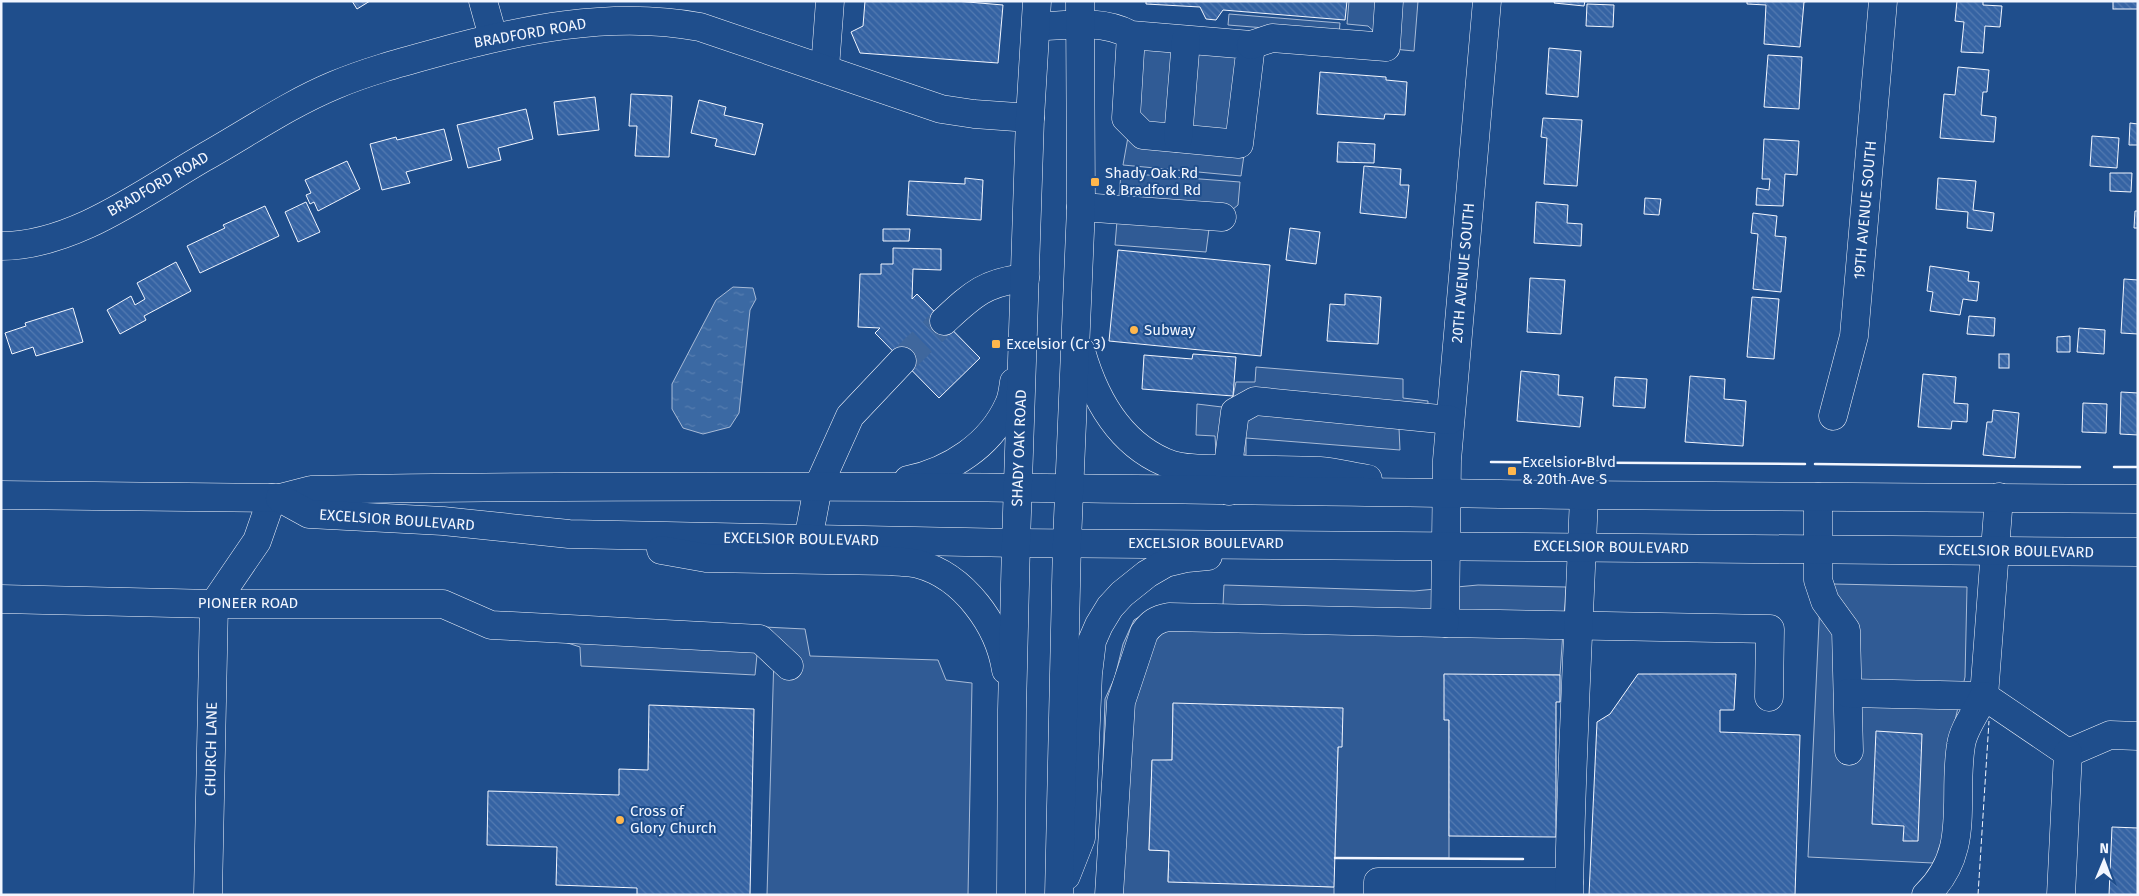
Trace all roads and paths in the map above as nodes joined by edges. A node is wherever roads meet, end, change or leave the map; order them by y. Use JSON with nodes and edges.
{"nodes":[{"id":1,"x":483,"y":1,"type":"edge"},
{"id":2,"x":830,"y":1,"type":"edge"},
{"id":3,"x":1389,"y":1,"type":"edge"},
{"id":4,"x":1488,"y":1,"type":"edge"},
{"id":5,"x":1884,"y":1,"type":"edge"},
{"id":6,"x":1080,"y":13,"type":"edge"},
{"id":7,"x":1036,"y":14,"type":"edge"},
{"id":8,"x":1131,"y":35,"type":"junction"},
{"id":9,"x":493,"y":37,"type":"junction"},
{"id":10,"x":1186,"y":40,"type":"junction"},
{"id":11,"x":1251,"y":45,"type":"junction"},
{"id":12,"x":825,"y":68,"type":"junction"},
{"id":13,"x":1030,"y":118,"type":"junction"},
{"id":14,"x":1178,"y":138,"type":"junction"},
{"id":15,"x":1081,"y":207,"type":"junction"},
{"id":16,"x":1222,"y":217,"type":"dead end"},
{"id":17,"x":1,"y":246,"type":"edge"},
{"id":18,"x":1025,"y":278,"type":"junction"},
{"id":19,"x":944,"y":321,"type":"tunnel mouth"},
{"id":20,"x":1077,"y":337,"type":"junction"},
{"id":21,"x":1022,"y":349,"type":"junction"},
{"id":22,"x":902,"y":361,"type":"tunnel mouth"},
{"id":23,"x":1833,"y":416,"type":"dead end"},
{"id":24,"x":1450,"y":420,"type":"junction"},
{"id":25,"x":1229,"y":480,"type":"junction"},
{"id":26,"x":818,"y":487,"type":"junction"},
{"id":27,"x":871,"y":487,"type":"junction"},
{"id":28,"x":1019,"y":488,"type":"junction"},
{"id":29,"x":1069,"y":489,"type":"junction"},
{"id":30,"x":1446,"y":493,"type":"junction"},
{"id":31,"x":1584,"y":495,"type":"junction"},
{"id":32,"x":1,"y":496,"type":"edge"},
{"id":33,"x":1818,"y":497,"type":"junction"},
{"id":34,"x":1999,"y":497,"type":"junction"},
{"id":35,"x":276,"y":498,"type":"junction"},
{"id":36,"x":2138,"y":499,"type":"edge"},
{"id":37,"x":569,"y":534,"type":"junction"},
{"id":38,"x":808,"y":540,"type":"junction"},
{"id":39,"x":1067,"y":542,"type":"junction"},
{"id":40,"x":1016,"y":543,"type":"junction"},
{"id":41,"x":1359,"y":544,"type":"junction"},
{"id":42,"x":1446,"y":546,"type":"junction"},
{"id":43,"x":1582,"y":547,"type":"junction"},
{"id":44,"x":1817,"y":550,"type":"junction"},
{"id":45,"x":1995,"y":551,"type":"junction"},
{"id":46,"x":2138,"y":552,"type":"edge"},
{"id":47,"x":1,"y":599,"type":"edge"},
{"id":48,"x":214,"y":604,"type":"junction"},
{"id":49,"x":1445,"y":623,"type":"junction"},
{"id":50,"x":1579,"y":624,"type":"junction"},
{"id":51,"x":789,"y":666,"type":"dead end"},
{"id":52,"x":1848,"y":693,"type":"junction"},
{"id":53,"x":1984,"y":696,"type":"junction"},
{"id":54,"x":1769,"y":697,"type":"dead end"},
{"id":55,"x":1012,"y":710,"type":"junction"},
{"id":56,"x":2138,"y":736,"type":"edge"},
{"id":57,"x":1849,"y":751,"type":"dead end"},
{"id":58,"x":2068,"y":753,"type":"junction"},
{"id":59,"x":1569,"y":888,"type":"edge"},
{"id":60,"x":1059,"y":894,"type":"edge"},
{"id":61,"x":208,"y":895,"type":"edge"},
{"id":62,"x":1011,"y":895,"type":"edge"},
{"id":63,"x":1109,"y":895,"type":"edge"},
{"id":64,"x":1378,"y":895,"type":"edge"},
{"id":65,"x":1926,"y":895,"type":"edge"},
{"id":66,"x":2061,"y":895,"type":"edge"}],
"edges":[{"from":1,"to":9,"type":"main road"},
{"from":2,"to":12,"type":"main road"},
{"from":3,"to":11,"type":"main road"},
{"from":4,"to":24,"type":"main road","name":"20TH AVENUE SOUTH"},
{"from":5,"to":23,"type":"main road","name":"19TH AVENUE SOUTH"},
{"from":6,"to":7,"type":"main road"},
{"from":6,"to":8,"type":"main road"},
{"from":6,"to":15,"type":"main road"},
{"from":7,"to":13,"type":"main road","name":"SHADY OAK ROAD"},
{"from":8,"to":10,"type":"main road"},
{"from":8,"to":14,"type":"main road"},
{"from":9,"to":12,"type":"main road","name":"BRADFORD ROAD"},
{"from":9,"to":17,"type":"main road","name":"BRADFORD ROAD"},
{"from":10,"to":11,"type":"main road"},
{"from":10,"to":14,"type":"main road"},
{"from":11,"to":14,"type":"main road"},
{"from":12,"to":13,"type":"main road","name":"BRADFORD ROAD"},
{"from":13,"to":18,"type":"main road","name":"SHADY OAK ROAD"},
{"from":15,"to":16,"type":"main road"},
{"from":15,"to":20,"type":"main road"},
{"from":18,"to":19,"type":"main road"},
{"from":18,"to":21,"type":"main road","name":"SHADY OAK ROAD"},
{"from":20,"to":25,"type":"main road"},
{"from":20,"to":29,"type":"main road"},
{"from":21,"to":27,"type":"main road"},
{"from":21,"to":28,"type":"main road","name":"SHADY OAK ROAD"},
{"from":22,"to":26,"type":"main road"},
{"from":24,"to":25,"type":"main road"},
{"from":24,"to":30,"type":"main road","name":"20TH AVENUE SOUTH"},
{"from":25,"to":29,"type":"main road","name":"EXCELSIOR BOULEVARD"},
{"from":25,"to":30,"type":"main road"},
{"from":26,"to":27,"type":"main road","name":"EXCELSIOR BOULEVARD"},
{"from":26,"to":35,"type":"main road","name":"EXCELSIOR BOULEVARD"},
{"from":26,"to":38,"type":"main road"},
{"from":27,"to":28,"type":"main road","name":"EXCELSIOR BOULEVARD"},
{"from":28,"to":29,"type":"main road","name":"EXCELSIOR BOULEVARD"},
{"from":28,"to":40,"type":"main road","name":"SHADY OAK ROAD"},
{"from":29,"to":39,"type":"main road"},
{"from":30,"to":31,"type":"main road"},
{"from":30,"to":42,"type":"main road","name":"20TH AVENUE SOUTH"},
{"from":31,"to":33,"type":"main road"},
{"from":31,"to":43,"type":"main road"},
{"from":32,"to":35,"type":"main road","name":"EXCELSIOR BOULEVARD"},
{"from":33,"to":34,"type":"main road"},
{"from":33,"to":44,"type":"main road"},
{"from":34,"to":36,"type":"main road"},
{"from":34,"to":45,"type":"main road"},
{"from":35,"to":37,"type":"main road","name":"EXCELSIOR BOULEVARD"},
{"from":35,"to":48,"type":"main road"},
{"from":37,"to":38,"type":"main road","name":"EXCELSIOR BOULEVARD"},
{"from":37,"to":55,"type":"main road"},
{"from":38,"to":40,"type":"main road","name":"EXCELSIOR BOULEVARD"},
{"from":39,"to":40,"type":"main road","name":"EXCELSIOR BOULEVARD"},
{"from":39,"to":41,"type":"main road","name":"EXCELSIOR BOULEVARD"},
{"from":39,"to":60,"type":"main road"},
{"from":40,"to":55,"type":"main road","name":"SHADY OAK ROAD"},
{"from":41,"to":42,"type":"main road","name":"EXCELSIOR BOULEVARD"},
{"from":41,"to":60,"type":"main road"},
{"from":42,"to":43,"type":"main road","name":"EXCELSIOR BOULEVARD"},
{"from":42,"to":49,"type":"main road","name":"20TH AVENUE SOUTH"},
{"from":43,"to":44,"type":"main road","name":"EXCELSIOR BOULEVARD"},
{"from":43,"to":50,"type":"main road"},
{"from":44,"to":45,"type":"main road","name":"EXCELSIOR BOULEVARD"},
{"from":44,"to":52,"type":"main road"},
{"from":45,"to":46,"type":"main road","name":"EXCELSIOR BOULEVARD"},
{"from":45,"to":53,"type":"main road"},
{"from":47,"to":48,"type":"main road","name":"PIONEER ROAD"},
{"from":48,"to":51,"type":"main road","name":"PIONEER ROAD"},
{"from":48,"to":61,"type":"main road","name":"CHURCH LANE"},
{"from":49,"to":50,"type":"main road"},
{"from":49,"to":63,"type":"main road"},
{"from":50,"to":54,"type":"main road"},
{"from":50,"to":59,"type":"main road"},
{"from":52,"to":53,"type":"main road"},
{"from":52,"to":57,"type":"main road"},
{"from":53,"to":58,"type":"main road"},
{"from":53,"to":65,"type":"main road"},
{"from":55,"to":62,"type":"main road","name":"SHADY OAK ROAD"},
{"from":56,"to":58,"type":"main road"},
{"from":58,"to":66,"type":"main road"},
{"from":59,"to":64,"type":"main road"}]}
